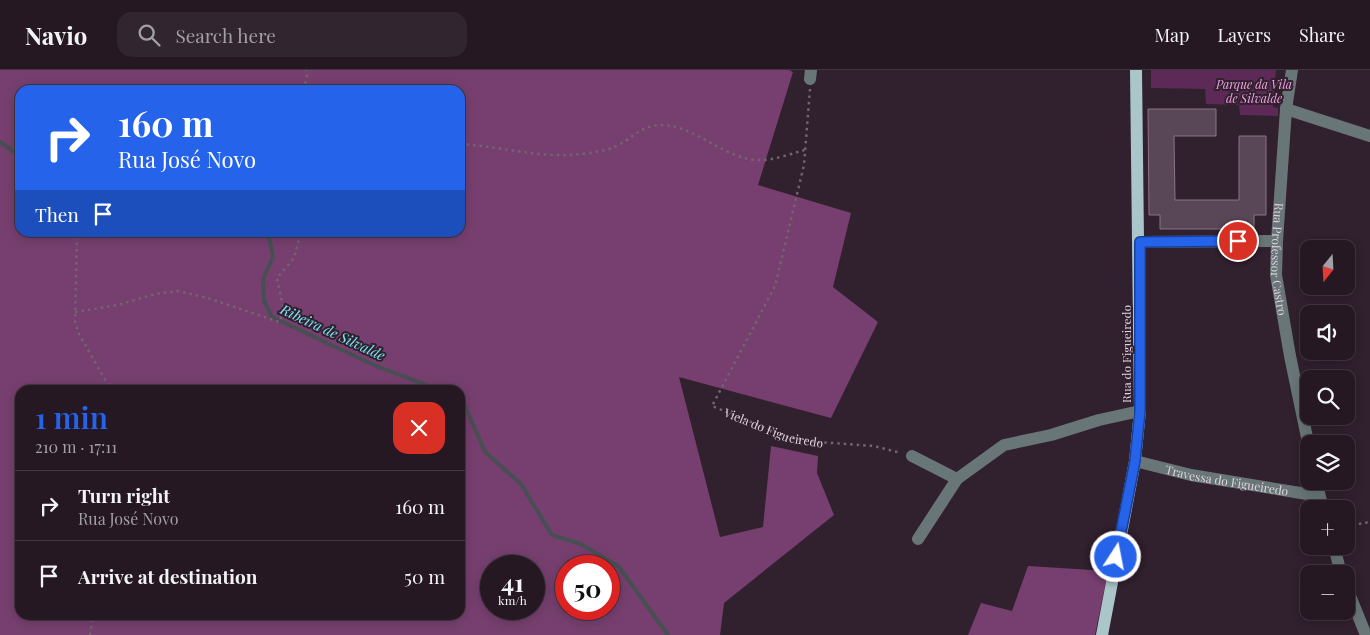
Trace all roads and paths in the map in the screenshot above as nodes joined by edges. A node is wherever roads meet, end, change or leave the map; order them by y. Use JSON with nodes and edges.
{"nodes":[{"id":1,"x":306,"y":70,"type":"edge"},
{"id":2,"x":1136,"y":70,"type":"edge"},
{"id":3,"x":1292,"y":70,"type":"edge"},
{"id":4,"x":811,"y":75,"type":"edge"},
{"id":5,"x":305,"y":85,"type":"edge"},
{"id":6,"x":1286,"y":109,"type":"junction"},
{"id":7,"x":1370,"y":136,"type":"edge"},
{"id":8,"x":465,"y":144,"type":"edge"},
{"id":9,"x":805,"y":150,"type":"junction"},
{"id":10,"x":77,"y":237,"type":"edge"},
{"id":11,"x":300,"y":237,"type":"edge"},
{"id":12,"x":1277,"y":241,"type":"junction"},
{"id":13,"x":1140,"y":242,"type":"junction"},
{"id":14,"x":75,"y":312,"type":"junction"},
{"id":15,"x":108,"y":385,"type":"edge"},
{"id":16,"x":1140,"y":411,"type":"junction"},
{"id":17,"x":1307,"y":435,"type":"edge"},
{"id":18,"x":912,"y":456,"type":"joint"},
{"id":19,"x":1135,"y":461,"type":"junction"},
{"id":20,"x":958,"y":479,"type":"junction"},
{"id":21,"x":1318,"y":490,"type":"edge"},
{"id":22,"x":1320,"y":496,"type":"junction"},
{"id":23,"x":1321,"y":500,"type":"edge"},
{"id":24,"x":1370,"y":522,"type":"edge"},
{"id":25,"x":1355,"y":524,"type":"edge"},
{"id":26,"x":918,"y":539,"type":"dead end"},
{"id":27,"x":1355,"y":608,"type":"edge"},
{"id":28,"x":93,"y":620,"type":"edge"},
{"id":29,"x":90,"y":635,"type":"edge"},
{"id":30,"x":1102,"y":635,"type":"edge"},
{"id":31,"x":1366,"y":635,"type":"edge"}],
"edges":[{"from":1,"to":5,"type":"path"},
{"from":2,"to":13,"type":"main road","name":"Rua do Figueiredo"},
{"from":3,"to":6,"type":"street","name":"Rua Professor Castro"},
{"from":4,"to":9,"type":"path","name":"Viela do Figueiredo"},
{"from":6,"to":7,"type":"street"},
{"from":6,"to":12,"type":"street","name":"Rua Professor Castro"},
{"from":8,"to":9,"type":"path"},
{"from":9,"to":18,"type":"path","name":"Viela do Figueiredo"},
{"from":10,"to":14,"type":"path"},
{"from":11,"to":14,"type":"path"},
{"from":12,"to":13,"type":"street"},
{"from":12,"to":17,"type":"street","name":"Rua Professor Castro"},
{"from":13,"to":16,"type":"main road","name":"Rua do Figueiredo"},
{"from":14,"to":15,"type":"path"},
{"from":16,"to":19,"type":"main road","name":"Rua do Figueiredo"},
{"from":16,"to":20,"type":"street"},
{"from":18,"to":20,"type":"street"},
{"from":19,"to":22,"type":"street","name":"Travessa do Figueiredo"},
{"from":19,"to":30,"type":"main road","name":"Rua do Figueiredo"},
{"from":20,"to":26,"type":"street"},
{"from":21,"to":22,"type":"street"},
{"from":22,"to":23,"type":"street"},
{"from":24,"to":25,"type":"path"},
{"from":27,"to":31,"type":"street"},
{"from":28,"to":29,"type":"path"}]}
